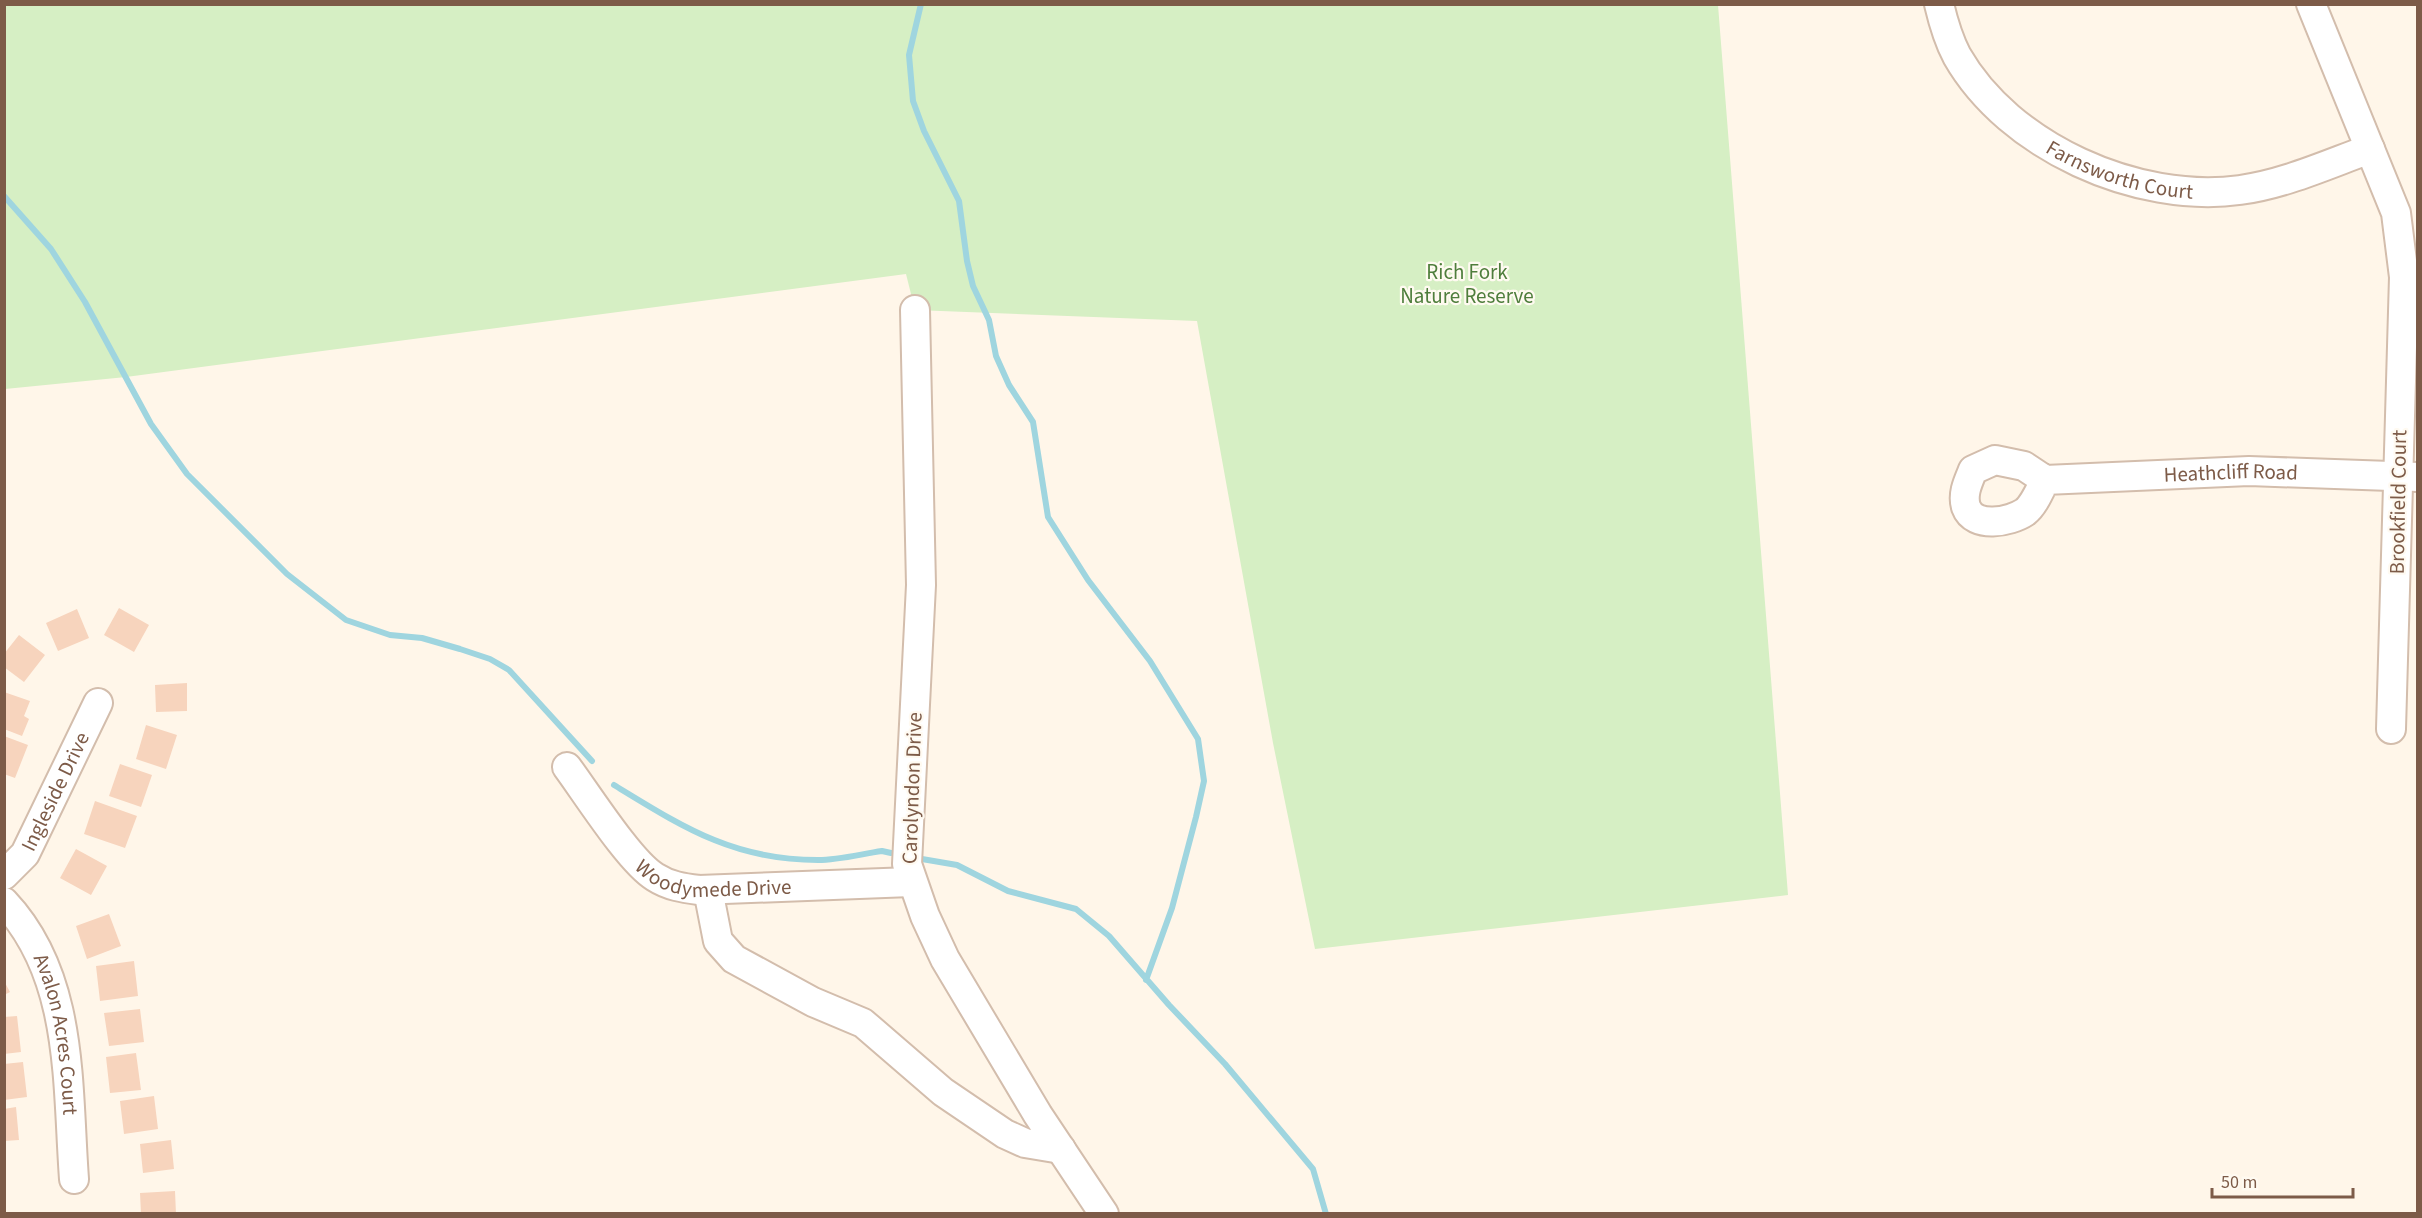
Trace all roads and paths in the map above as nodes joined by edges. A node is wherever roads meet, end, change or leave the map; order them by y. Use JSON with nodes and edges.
{"nodes":[{"id":1,"x":1939,"y":4,"type":"edge"},
{"id":2,"x":2311,"y":4,"type":"edge"},
{"id":3,"x":2370,"y":148,"type":"junction"},
{"id":4,"x":915,"y":310,"type":"dead end"},
{"id":5,"x":2408,"y":477,"type":"edge"},
{"id":6,"x":2045,"y":480,"type":"dead end"},
{"id":7,"x":98,"y":703,"type":"dead end"},
{"id":8,"x":2391,"y":729,"type":"dead end"},
{"id":9,"x":567,"y":767,"type":"dead end"},
{"id":10,"x":4,"y":875,"type":"edge"},
{"id":11,"x":911,"y":882,"type":"junction"},
{"id":12,"x":708,"y":890,"type":"junction"},
{"id":13,"x":4,"y":902,"type":"edge"},
{"id":14,"x":1061,"y":1149,"type":"junction"},
{"id":15,"x":74,"y":1179,"type":"dead end"},
{"id":16,"x":1104,"y":1214,"type":"edge"}],
"edges":[{"from":1,"to":3,"type":"street","name":"Farnsworth Court"},
{"from":2,"to":3,"type":"street","name":"Brookfield Court"},
{"from":3,"to":5,"type":"street","name":"Brookfield Court"},
{"from":4,"to":11,"type":"street","name":"Carolyndon Drive"},
{"from":5,"to":6,"type":"street","name":"Heathcliff Road"},
{"from":5,"to":8,"type":"street","name":"Brookfield Court"},
{"from":7,"to":10,"type":"street","name":"Ingleside Drive"},
{"from":9,"to":12,"type":"street","name":"Woodymede Drive"},
{"from":11,"to":12,"type":"street","name":"Woodymede Drive"},
{"from":11,"to":14,"type":"street","name":"Carolyndon Drive"},
{"from":12,"to":14,"type":"street"},
{"from":13,"to":15,"type":"street","name":"Avalon Acres Court"},
{"from":14,"to":16,"type":"street","name":"Carolyndon Drive"}]}
